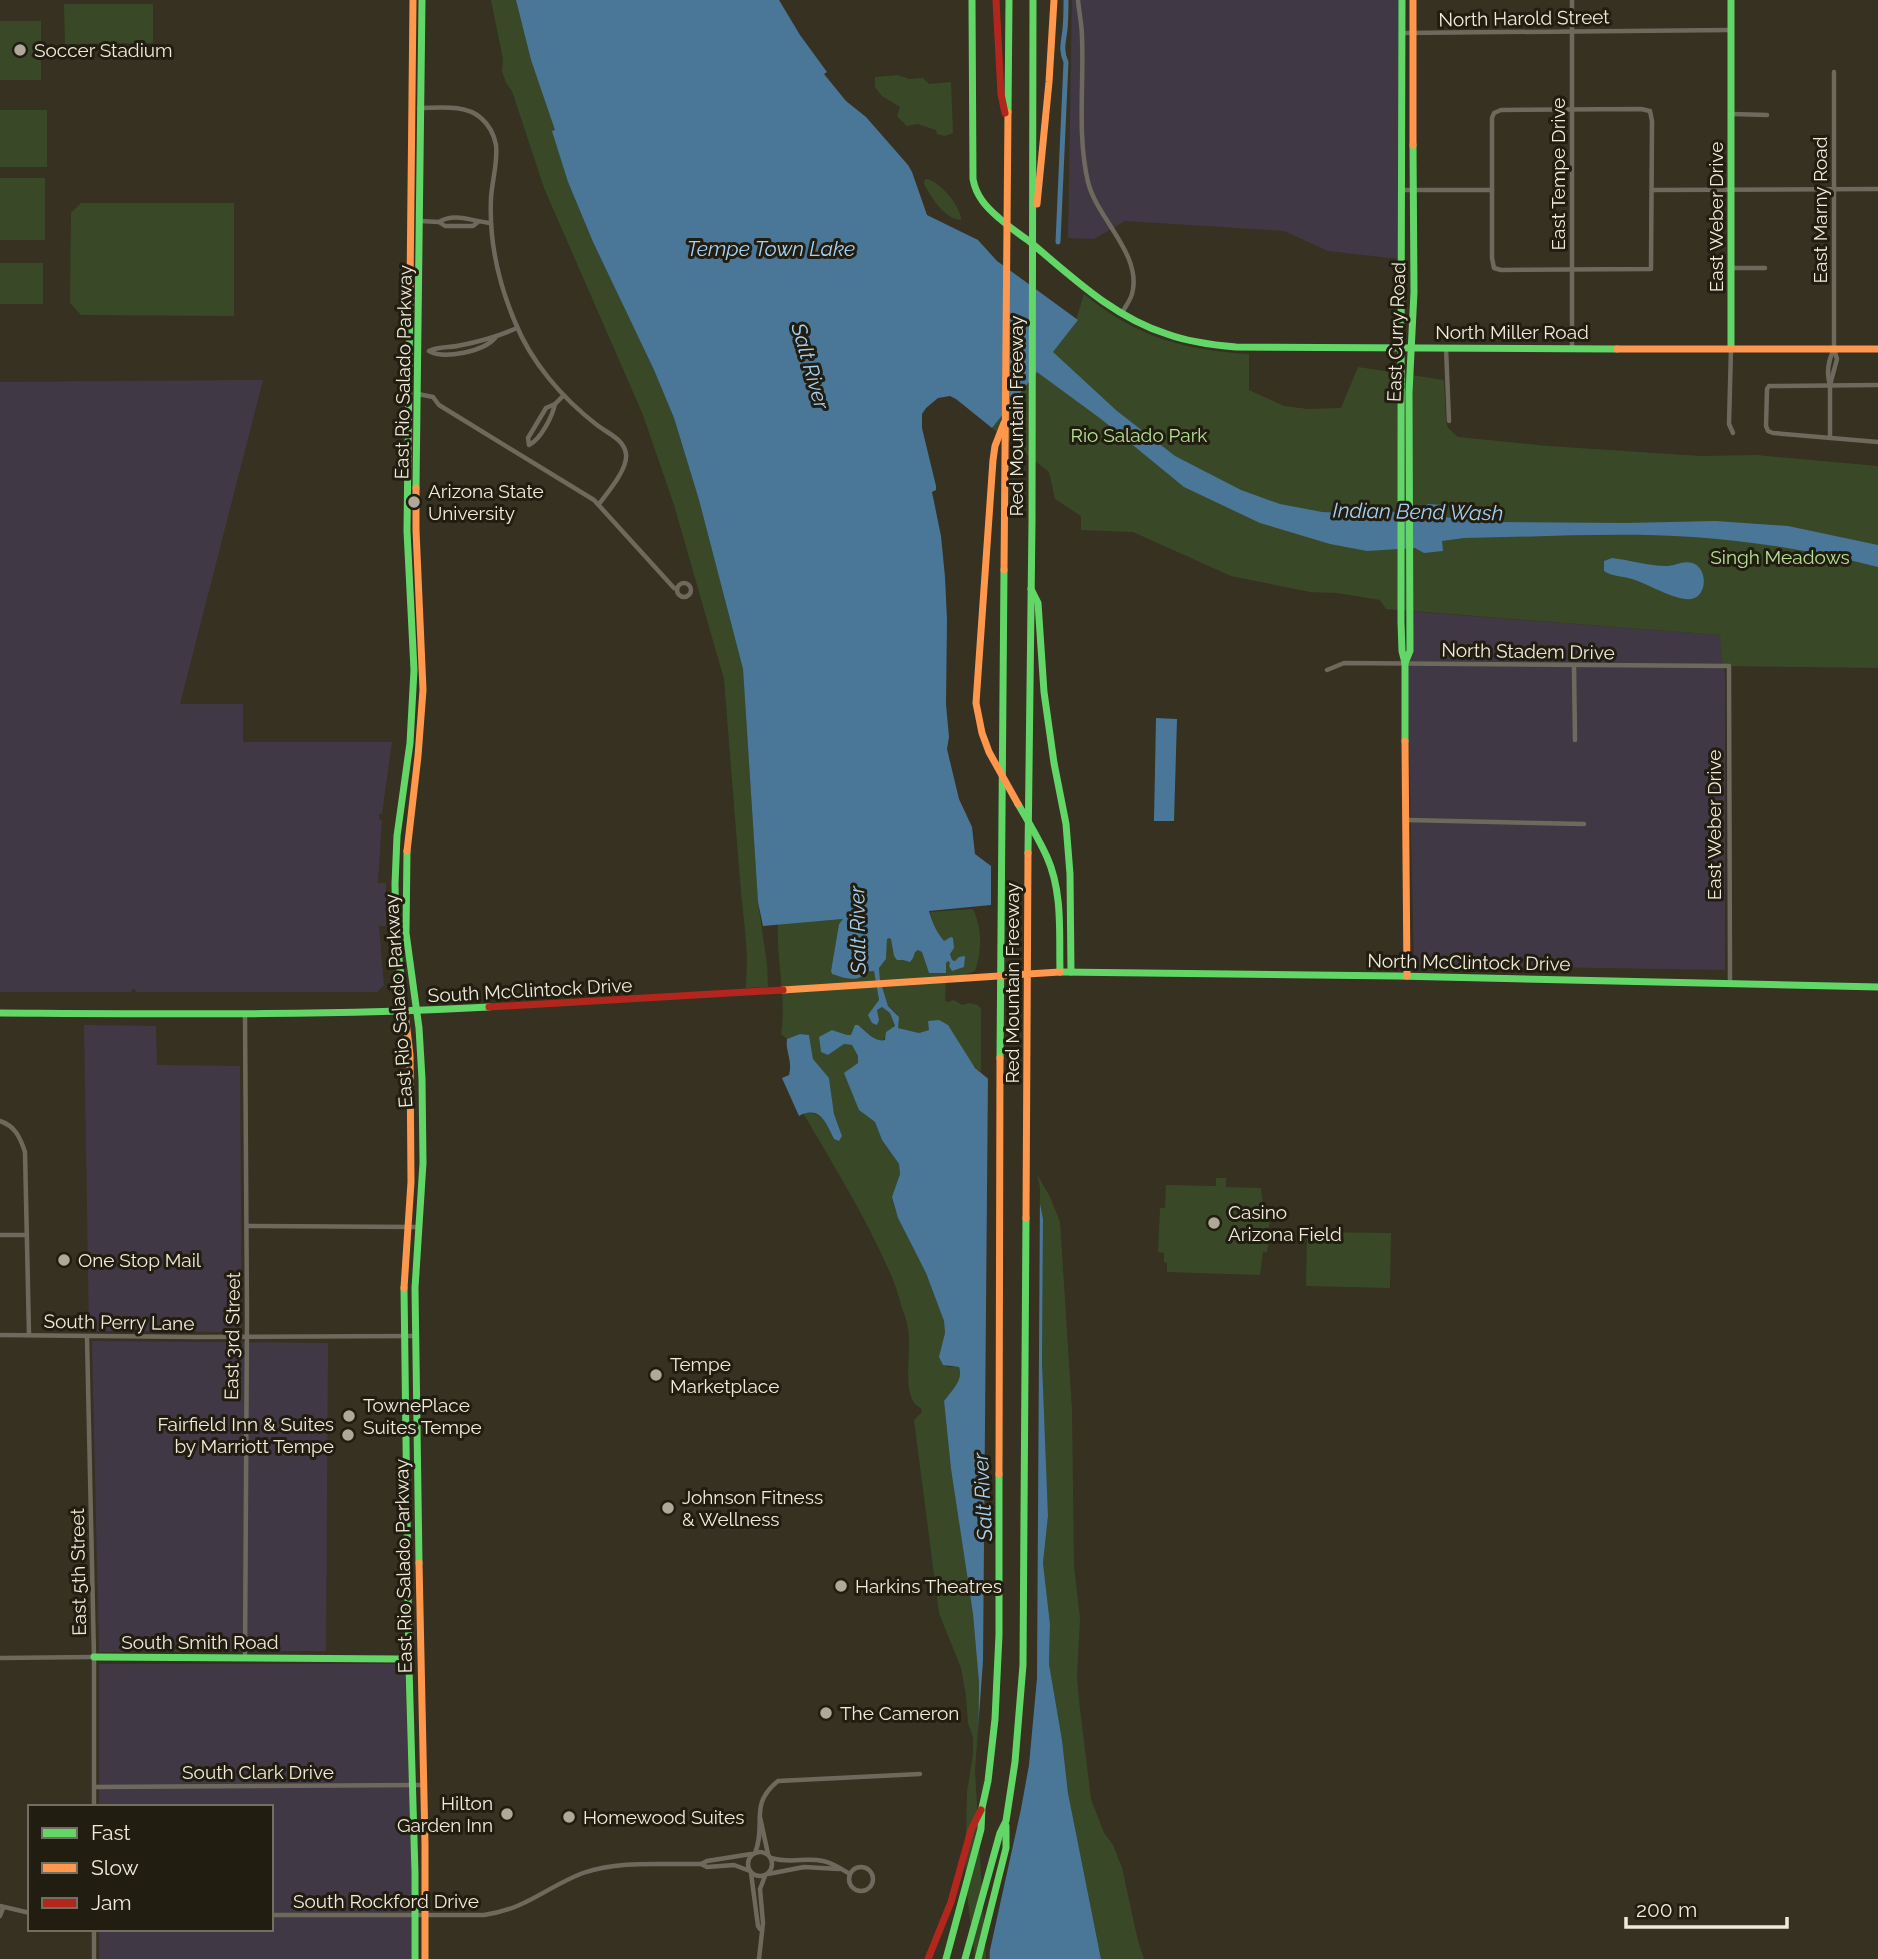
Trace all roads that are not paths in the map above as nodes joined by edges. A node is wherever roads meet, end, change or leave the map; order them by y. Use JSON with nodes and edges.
{"nodes":[{"id":1,"x":413,"y":0,"type":"edge"},
{"id":2,"x":422,"y":0,"type":"edge"},
{"id":3,"x":972,"y":0,"type":"edge"},
{"id":4,"x":996,"y":0,"type":"edge"},
{"id":5,"x":1009,"y":0,"type":"edge"},
{"id":6,"x":1033,"y":0,"type":"edge"},
{"id":7,"x":1054,"y":0,"type":"edge"},
{"id":8,"x":1078,"y":0,"type":"edge"},
{"id":9,"x":1402,"y":0,"type":"edge"},
{"id":10,"x":1413,"y":0,"type":"edge"},
{"id":11,"x":1572,"y":0,"type":"edge"},
{"id":12,"x":1731,"y":0,"type":"edge"},
{"id":13,"x":1731,"y":30,"type":"junction"},
{"id":14,"x":1572,"y":32,"type":"junction"},
{"id":15,"x":1402,"y":33,"type":"junction"},
{"id":16,"x":1413,"y":33,"type":"junction"},
{"id":17,"x":1834,"y":72,"type":"dead end"},
{"id":18,"x":412,"y":108,"type":"junction"},
{"id":19,"x":421,"y":108,"type":"junction"},
{"id":20,"x":1572,"y":110,"type":"junction"},
{"id":21,"x":1732,"y":114,"type":"junction"},
{"id":22,"x":1767,"y":115,"type":"dead end"},
{"id":23,"x":1009,"y":125,"type":"junction"},
{"id":24,"x":1732,"y":189,"type":"junction"},
{"id":25,"x":1878,"y":189,"type":"edge"},
{"id":26,"x":1402,"y":190,"type":"junction"},
{"id":27,"x":1414,"y":190,"type":"junction"},
{"id":28,"x":1492,"y":190,"type":"junction"},
{"id":29,"x":1652,"y":190,"type":"junction"},
{"id":30,"x":1834,"y":190,"type":"junction"},
{"id":31,"x":420,"y":221,"type":"junction"},
{"id":32,"x":491,"y":222,"type":"junction"},
{"id":33,"x":1033,"y":223,"type":"junction"},
{"id":34,"x":1732,"y":268,"type":"junction"},
{"id":35,"x":1765,"y":268,"type":"dead end"},
{"id":36,"x":1572,"y":270,"type":"junction"},
{"id":37,"x":1122,"y":314,"type":"junction"},
{"id":38,"x":517,"y":328,"type":"junction"},
{"id":39,"x":1446,"y":347,"type":"junction"},
{"id":40,"x":1572,"y":347,"type":"junction"},
{"id":41,"x":1400,"y":348,"type":"junction"},
{"id":42,"x":1411,"y":348,"type":"junction"},
{"id":43,"x":1731,"y":348,"type":"junction"},
{"id":44,"x":1834,"y":349,"type":"junction"},
{"id":45,"x":1878,"y":349,"type":"edge"},
{"id":46,"x":408,"y":350,"type":"junction"},
{"id":47,"x":419,"y":351,"type":"junction"},
{"id":48,"x":1830,"y":385,"type":"junction"},
{"id":49,"x":1878,"y":385,"type":"edge"},
{"id":50,"x":418,"y":394,"type":"junction"},
{"id":51,"x":563,"y":396,"type":"junction"},
{"id":52,"x":1006,"y":418,"type":"junction"},
{"id":53,"x":1449,"y":421,"type":"dead end"},
{"id":54,"x":1733,"y":433,"type":"dead end"},
{"id":55,"x":1830,"y":438,"type":"junction"},
{"id":56,"x":1878,"y":442,"type":"edge"},
{"id":57,"x":522,"y":455,"type":"junction"},
{"id":58,"x":599,"y":504,"type":"junction"},
{"id":59,"x":1405,"y":508,"type":"junction"},
{"id":60,"x":1030,"y":585,"type":"junction"},
{"id":61,"x":677,"y":589,"type":"dead end"},
{"id":62,"x":1405,"y":663,"type":"junction"},
{"id":63,"x":1574,"y":666,"type":"junction"},
{"id":64,"x":1729,"y":666,"type":"joint"},
{"id":65,"x":1327,"y":670,"type":"dead end"},
{"id":66,"x":1575,"y":740,"type":"dead end"},
{"id":67,"x":1407,"y":820,"type":"junction"},
{"id":68,"x":1584,"y":824,"type":"dead end"},
{"id":69,"x":1060,"y":972,"type":"junction"},
{"id":70,"x":1071,"y":972,"type":"junction"},
{"id":71,"x":1407,"y":976,"type":"junction"},
{"id":72,"x":1730,"y":983,"type":"junction"},
{"id":73,"x":1878,"y":987,"type":"edge"},
{"id":74,"x":405,"y":1012,"type":"junction"},
{"id":75,"x":417,"y":1012,"type":"junction"},
{"id":76,"x":0,"y":1013,"type":"edge"},
{"id":77,"x":245,"y":1015,"type":"junction"},
{"id":78,"x":0,"y":1121,"type":"edge"},
{"id":79,"x":247,"y":1226,"type":"junction"},
{"id":80,"x":407,"y":1227,"type":"junction"},
{"id":81,"x":419,"y":1227,"type":"junction"},
{"id":82,"x":0,"y":1235,"type":"edge"},
{"id":83,"x":27,"y":1235,"type":"junction"},
{"id":84,"x":0,"y":1335,"type":"edge"},
{"id":85,"x":29,"y":1335,"type":"junction"},
{"id":86,"x":405,"y":1336,"type":"junction"},
{"id":87,"x":416,"y":1336,"type":"junction"},
{"id":88,"x":87,"y":1337,"type":"junction"},
{"id":89,"x":247,"y":1337,"type":"junction"},
{"id":90,"x":94,"y":1657,"type":"junction"},
{"id":91,"x":0,"y":1658,"type":"edge"},
{"id":92,"x":245,"y":1658,"type":"junction"},
{"id":93,"x":406,"y":1659,"type":"junction"},
{"id":94,"x":420,"y":1659,"type":"junction"},
{"id":95,"x":920,"y":1774,"type":"dead end"},
{"id":96,"x":422,"y":1785,"type":"junction"},
{"id":97,"x":412,"y":1786,"type":"junction"},
{"id":98,"x":94,"y":1787,"type":"junction"},
{"id":99,"x":94,"y":1805,"type":"edge"},
{"id":100,"x":982,"y":1808,"type":"junction"},
{"id":101,"x":760,"y":1816,"type":"junction"},
{"id":102,"x":1006,"y":1821,"type":"junction"},
{"id":103,"x":754,"y":1853,"type":"junction"},
{"id":104,"x":769,"y":1856,"type":"junction"},
{"id":105,"x":701,"y":1864,"type":"junction"},
{"id":106,"x":840,"y":1869,"type":"junction"},
{"id":107,"x":750,"y":1872,"type":"junction"},
{"id":108,"x":850,"y":1874,"type":"junction"},
{"id":109,"x":766,"y":1875,"type":"junction"},
{"id":110,"x":2,"y":1907,"type":"edge"},
{"id":111,"x":28,"y":1913,"type":"edge"},
{"id":112,"x":415,"y":1914,"type":"junction"},
{"id":113,"x":273,"y":1915,"type":"edge"},
{"id":114,"x":425,"y":1915,"type":"junction"},
{"id":115,"x":0,"y":1916,"type":"edge"},
{"id":116,"x":761,"y":1930,"type":"junction"},
{"id":117,"x":94,"y":1931,"type":"edge"},
{"id":118,"x":94,"y":1959,"type":"edge"},
{"id":119,"x":415,"y":1959,"type":"edge"},
{"id":120,"x":425,"y":1959,"type":"edge"},
{"id":121,"x":759,"y":1959,"type":"edge"},
{"id":122,"x":930,"y":1959,"type":"edge"},
{"id":123,"x":946,"y":1959,"type":"edge"},
{"id":124,"x":965,"y":1959,"type":"edge"},
{"id":125,"x":981,"y":1959,"type":"edge"}],
"edges":[{"from":1,"to":18,"type":"main road","name":"East Rio Salado Parkway"},
{"from":2,"to":19,"type":"main road","name":"East Rio Salado Parkway"},
{"from":3,"to":37,"type":"main road","name":"North Miller Road"},
{"from":4,"to":23,"type":"main road"},
{"from":5,"to":23,"type":"main road","name":"Red Mountain Freeway"},
{"from":6,"to":33,"type":"main road","name":"Red Mountain Freeway"},
{"from":7,"to":33,"type":"main road"},
{"from":8,"to":37,"type":"street"},
{"from":9,"to":15,"type":"main road","name":"East Curry Road"},
{"from":10,"to":16,"type":"main road","name":"East Curry Road"},
{"from":11,"to":14,"type":"street","name":"East Tempe Drive"},
{"from":12,"to":13,"type":"main road","name":"East Weber Drive"},
{"from":13,"to":14,"type":"street","name":"North Harold Street"},
{"from":13,"to":21,"type":"main road","name":"East Weber Drive"},
{"from":14,"to":16,"type":"street","name":"North Harold Street"},
{"from":14,"to":20,"type":"street","name":"East Tempe Drive"},
{"from":15,"to":16,"type":"street","name":"North Harold Street"},
{"from":15,"to":26,"type":"main road","name":"East Curry Road"},
{"from":16,"to":27,"type":"main road","name":"East Curry Road"},
{"from":17,"to":30,"type":"street","name":"East Marny Road"},
{"from":18,"to":19,"type":"street"},
{"from":18,"to":46,"type":"main road","name":"East Rio Salado Parkway"},
{"from":19,"to":31,"type":"main road","name":"East Rio Salado Parkway"},
{"from":19,"to":32,"type":"street"},
{"from":20,"to":28,"type":"street"},
{"from":20,"to":29,"type":"street"},
{"from":20,"to":36,"type":"street","name":"East Tempe Drive"},
{"from":21,"to":22,"type":"street"},
{"from":21,"to":24,"type":"main road","name":"East Weber Drive"},
{"from":23,"to":52,"type":"main road","name":"Red Mountain Freeway"},
{"from":24,"to":29,"type":"street"},
{"from":24,"to":30,"type":"street"},
{"from":24,"to":34,"type":"main road","name":"East Weber Drive"},
{"from":25,"to":30,"type":"street"},
{"from":26,"to":27,"type":"street"},
{"from":26,"to":41,"type":"main road","name":"East Curry Road"},
{"from":27,"to":28,"type":"street"},
{"from":27,"to":42,"type":"main road","name":"East Curry Road"},
{"from":28,"to":36,"type":"street"},
{"from":29,"to":36,"type":"street"},
{"from":30,"to":44,"type":"street","name":"East Marny Road"},
{"from":31,"to":32,"type":"street"},
{"from":31,"to":47,"type":"main road","name":"East Rio Salado Parkway"},
{"from":32,"to":38,"type":"street"},
{"from":33,"to":60,"type":"main road","name":"Red Mountain Freeway"},
{"from":34,"to":35,"type":"street"},
{"from":34,"to":43,"type":"main road","name":"East Weber Drive"},
{"from":36,"to":40,"type":"street","name":"East Tempe Drive"},
{"from":37,"to":41,"type":"main road","name":"North Miller Road"},
{"from":38,"to":47,"type":"street"},
{"from":38,"to":51,"type":"street"},
{"from":39,"to":40,"type":"main road","name":"North Miller Road"},
{"from":39,"to":42,"type":"main road","name":"North Miller Road"},
{"from":39,"to":53,"type":"street"},
{"from":40,"to":43,"type":"main road","name":"North Miller Road"},
{"from":41,"to":42,"type":"main road","name":"North Miller Road"},
{"from":41,"to":59,"type":"main road","name":"East Curry Road"},
{"from":42,"to":59,"type":"main road","name":"East Curry Road"},
{"from":43,"to":44,"type":"main road","name":"North Miller Road"},
{"from":43,"to":54,"type":"street","name":"East Weber Drive"},
{"from":44,"to":45,"type":"main road","name":"North Miller Road"},
{"from":44,"to":48,"type":"street","name":"East Marny Road"},
{"from":46,"to":47,"type":"street"},
{"from":46,"to":74,"type":"main road","name":"East Rio Salado Parkway"},
{"from":47,"to":50,"type":"main road","name":"East Rio Salado Parkway"},
{"from":48,"to":49,"type":"street"},
{"from":48,"to":55,"type":"street","name":"East Marny Road"},
{"from":48,"to":55,"type":"street"},
{"from":50,"to":57,"type":"street"},
{"from":50,"to":75,"type":"main road","name":"East Rio Salado Parkway"},
{"from":51,"to":57,"type":"street"},
{"from":51,"to":58,"type":"street"},
{"from":52,"to":69,"type":"main road"},
{"from":52,"to":100,"type":"main road","name":"Red Mountain Freeway"},
{"from":55,"to":56,"type":"street"},
{"from":57,"to":58,"type":"street"},
{"from":58,"to":61,"type":"street"},
{"from":59,"to":62,"type":"main road","name":"East Curry Road"},
{"from":60,"to":70,"type":"main road"},
{"from":60,"to":102,"type":"main road","name":"Red Mountain Freeway"},
{"from":62,"to":63,"type":"street","name":"North Stadem Drive"},
{"from":62,"to":65,"type":"street","name":"North Stadem Drive"},
{"from":62,"to":67,"type":"main road","name":"East Curry Road"},
{"from":63,"to":64,"type":"street","name":"North Stadem Drive"},
{"from":63,"to":66,"type":"street"},
{"from":64,"to":72,"type":"street","name":"East Weber Drive"},
{"from":67,"to":68,"type":"street"},
{"from":67,"to":71,"type":"main road","name":"East Curry Road"},
{"from":69,"to":70,"type":"main road","name":"North McClintock Drive"},
{"from":69,"to":75,"type":"main road","name":"South McClintock Drive"},
{"from":70,"to":71,"type":"main road","name":"North McClintock Drive"},
{"from":71,"to":72,"type":"main road","name":"North McClintock Drive"},
{"from":72,"to":73,"type":"main road","name":"North McClintock Drive"},
{"from":74,"to":75,"type":"main road","name":"South McClintock Drive"},
{"from":74,"to":77,"type":"main road","name":"South McClintock Drive"},
{"from":74,"to":80,"type":"main road","name":"East Rio Salado Parkway"},
{"from":75,"to":81,"type":"main road","name":"East Rio Salado Parkway"},
{"from":76,"to":77,"type":"main road","name":"South McClintock Drive"},
{"from":77,"to":79,"type":"street","name":"East 3rd Street"},
{"from":78,"to":83,"type":"street"},
{"from":79,"to":80,"type":"street"},
{"from":79,"to":89,"type":"street","name":"East 3rd Street"},
{"from":80,"to":81,"type":"street"},
{"from":80,"to":86,"type":"main road","name":"East Rio Salado Parkway"},
{"from":81,"to":87,"type":"main road","name":"East Rio Salado Parkway"},
{"from":82,"to":83,"type":"street"},
{"from":83,"to":85,"type":"street"},
{"from":84,"to":85,"type":"street","name":"South Perry Lane"},
{"from":85,"to":88,"type":"street","name":"South Perry Lane"},
{"from":86,"to":87,"type":"street","name":"South Perry Lane"},
{"from":86,"to":89,"type":"street","name":"South Perry Lane"},
{"from":86,"to":93,"type":"main road","name":"East Rio Salado Parkway"},
{"from":87,"to":94,"type":"main road","name":"East Rio Salado Parkway"},
{"from":88,"to":89,"type":"street","name":"South Perry Lane"},
{"from":88,"to":90,"type":"street","name":"East 5th Street"},
{"from":89,"to":92,"type":"street","name":"East 3rd Street"},
{"from":90,"to":91,"type":"street","name":"South Smith Road"},
{"from":90,"to":92,"type":"main road","name":"South Smith Road"},
{"from":90,"to":98,"type":"street","name":"East 5th Street"},
{"from":92,"to":93,"type":"main road","name":"South Smith Road"},
{"from":93,"to":94,"type":"street","name":"South Smith Road"},
{"from":93,"to":97,"type":"main road","name":"East Rio Salado Parkway"},
{"from":94,"to":96,"type":"main road","name":"East Rio Salado Parkway"},
{"from":95,"to":101,"type":"street"},
{"from":96,"to":97,"type":"street","name":"South Clark Drive"},
{"from":96,"to":114,"type":"main road","name":"East Rio Salado Parkway"},
{"from":97,"to":98,"type":"street","name":"South Clark Drive"},
{"from":97,"to":112,"type":"main road","name":"East Rio Salado Parkway"},
{"from":98,"to":99,"type":"street","name":"East 5th Street"},
{"from":100,"to":122,"type":"main road"},
{"from":100,"to":123,"type":"main road","name":"Red Mountain Freeway"},
{"from":101,"to":103,"type":"street"},
{"from":101,"to":104,"type":"street"},
{"from":102,"to":124,"type":"main road","name":"Red Mountain Freeway"},
{"from":102,"to":125,"type":"main road"},
{"from":103,"to":104,"type":"street"},
{"from":103,"to":105,"type":"street","name":"South Rockford Drive"},
{"from":103,"to":107,"type":"street"},
{"from":104,"to":106,"type":"street"},
{"from":104,"to":109,"type":"street"},
{"from":105,"to":107,"type":"street","name":"South Rockford Drive"},
{"from":105,"to":114,"type":"street","name":"South Rockford Drive"},
{"from":106,"to":108,"type":"street"},
{"from":106,"to":109,"type":"street"},
{"from":107,"to":109,"type":"street"},
{"from":107,"to":116,"type":"street"},
{"from":108,"to":108,"type":"street"},
{"from":109,"to":116,"type":"street"},
{"from":110,"to":111,"type":"street"},
{"from":110,"to":115,"type":"street"},
{"from":112,"to":113,"type":"street","name":"South Rockford Drive"},
{"from":112,"to":114,"type":"street","name":"South Rockford Drive"},
{"from":112,"to":119,"type":"main road","name":"East Rio Salado Parkway"},
{"from":114,"to":120,"type":"main road","name":"East Rio Salado Parkway"},
{"from":116,"to":121,"type":"street"},
{"from":117,"to":118,"type":"street"}]}
